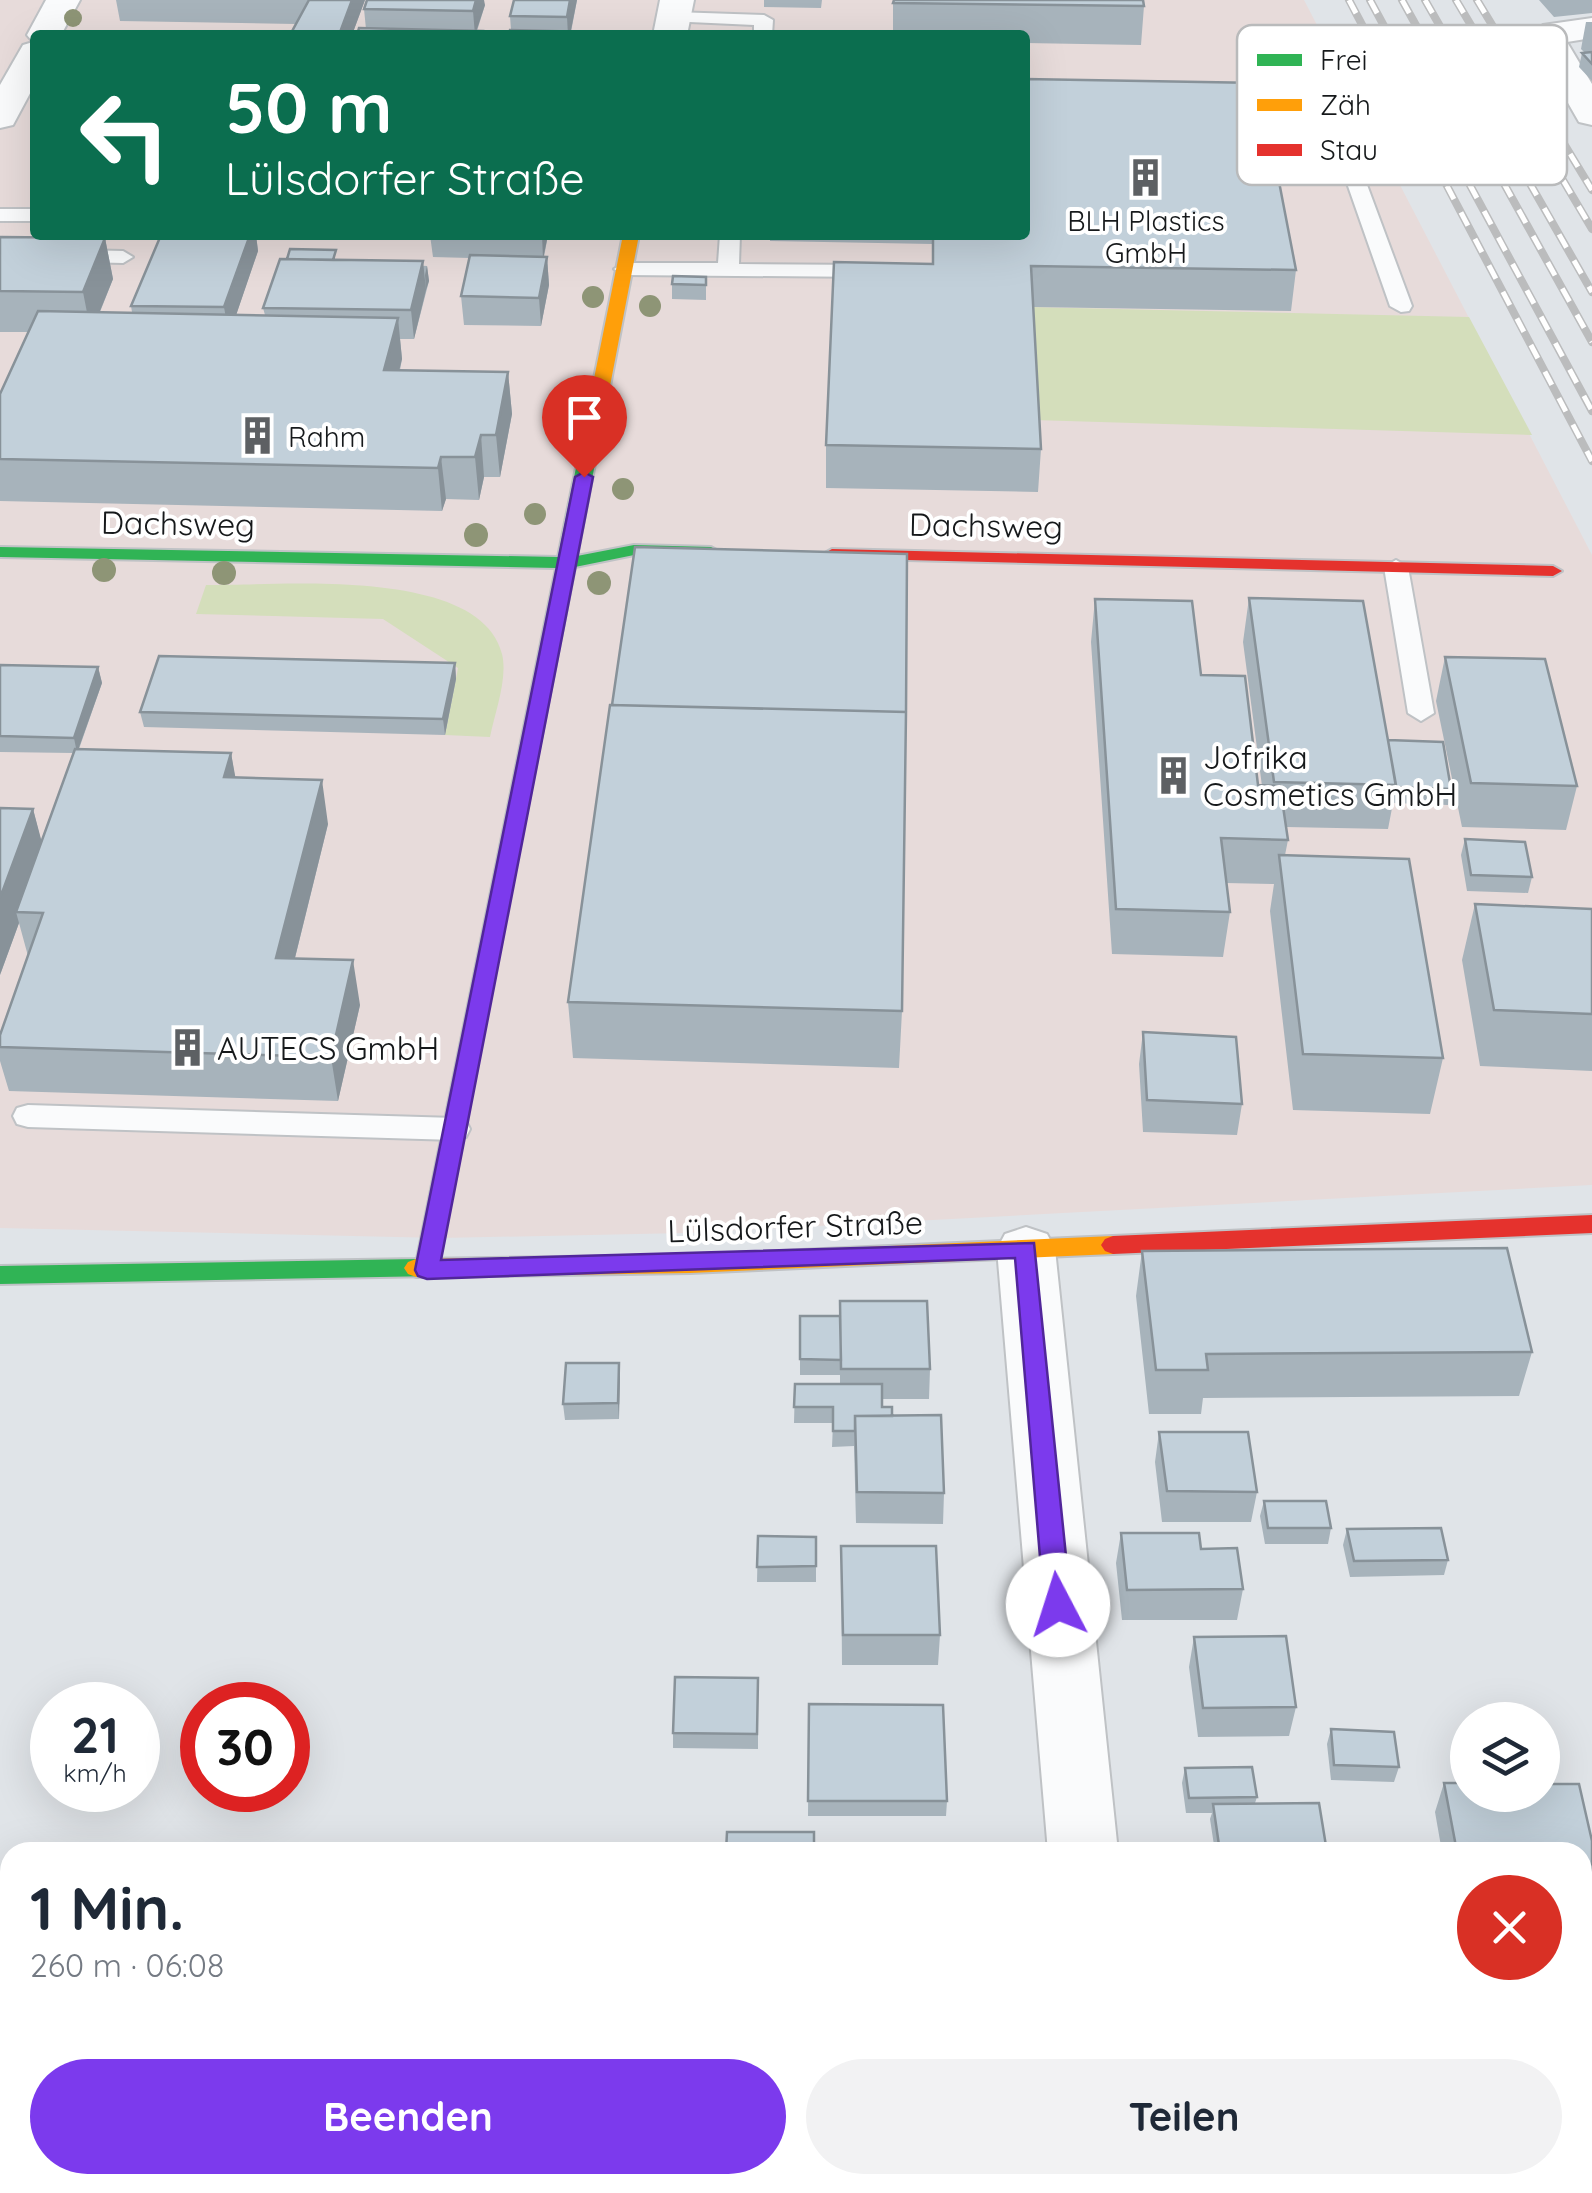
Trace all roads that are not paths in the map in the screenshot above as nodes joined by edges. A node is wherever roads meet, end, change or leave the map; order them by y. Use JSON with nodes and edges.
{"nodes":[{"id":1,"x":62,"y":0,"type":"edge"},
{"id":2,"x":674,"y":17,"type":"edge"},
{"id":3,"x":1592,"y":28,"type":"edge"},
{"id":4,"x":47,"y":30,"type":"edge"},
{"id":5,"x":763,"y":30,"type":"edge"},
{"id":6,"x":1567,"y":31,"type":"edge"},
{"id":7,"x":30,"y":60,"type":"edge"},
{"id":8,"x":1567,"y":71,"type":"edge"},
{"id":9,"x":5,"y":100,"type":"edge"},
{"id":10,"x":1216,"y":113,"type":"edge"},
{"id":11,"x":1237,"y":113,"type":"edge"},
{"id":12,"x":1592,"y":114,"type":"edge"},
{"id":13,"x":1358,"y":185,"type":"edge"},
{"id":14,"x":0,"y":215,"type":"edge"},
{"id":15,"x":30,"y":215,"type":"edge"},
{"id":16,"x":630,"y":240,"type":"edge"},
{"id":17,"x":730,"y":240,"type":"edge"},
{"id":18,"x":0,"y":254,"type":"edge"},
{"id":19,"x":123,"y":257,"type":"dead end"},
{"id":20,"x":624,"y":269,"type":"junction"},
{"id":21,"x":728,"y":270,"type":"junction"},
{"id":22,"x":880,"y":271,"type":"edge"},
{"id":23,"x":1401,"y":306,"type":"dead end"},
{"id":24,"x":0,"y":552,"type":"edge"},
{"id":25,"x":732,"y":552,"type":"edge"},
{"id":26,"x":810,"y":554,"type":"edge"},
{"id":27,"x":568,"y":562,"type":"junction"},
{"id":28,"x":1396,"y":567,"type":"junction"},
{"id":29,"x":1552,"y":571,"type":"dead end"},
{"id":30,"x":1420,"y":713,"type":"dead end"},
{"id":31,"x":28,"y":1116,"type":"dead end"},
{"id":32,"x":455,"y":1129,"type":"junction"},
{"id":33,"x":1592,"y":1224,"type":"edge"},
{"id":34,"x":1026,"y":1249,"type":"junction"},
{"id":35,"x":427,"y":1270,"type":"junction"},
{"id":36,"x":0,"y":1275,"type":"edge"},
{"id":37,"x":1082,"y":1842,"type":"edge"}],
"edges":[{"from":1,"to":4,"type":"street"},
{"from":2,"to":5,"type":"lane"},
{"from":3,"to":6,"type":"street"},
{"from":7,"to":9,"type":"street"},
{"from":8,"to":12,"type":"street"},
{"from":10,"to":11,"type":"lane"},
{"from":13,"to":23,"type":"lane"},
{"from":14,"to":15,"type":"lane"},
{"from":16,"to":20,"type":"street"},
{"from":17,"to":21,"type":"lane"},
{"from":18,"to":19,"type":"lane"},
{"from":20,"to":21,"type":"lane"},
{"from":20,"to":27,"type":"street"},
{"from":21,"to":22,"type":"lane"},
{"from":24,"to":27,"type":"street","name":"Dachsweg"},
{"from":25,"to":27,"type":"street","name":"Dachsweg"},
{"from":26,"to":28,"type":"street","name":"Dachsweg"},
{"from":27,"to":32,"type":"street"},
{"from":28,"to":29,"type":"street","name":"Dachsweg"},
{"from":28,"to":30,"type":"lane"},
{"from":31,"to":32,"type":"lane"},
{"from":32,"to":35,"type":"street"},
{"from":33,"to":34,"type":"street","name":"Lülsdorfer Straße"},
{"from":34,"to":35,"type":"street","name":"Lülsdorfer Straße"},
{"from":34,"to":37,"type":"street"},
{"from":35,"to":36,"type":"street","name":"Lülsdorfer Straße"}]}
